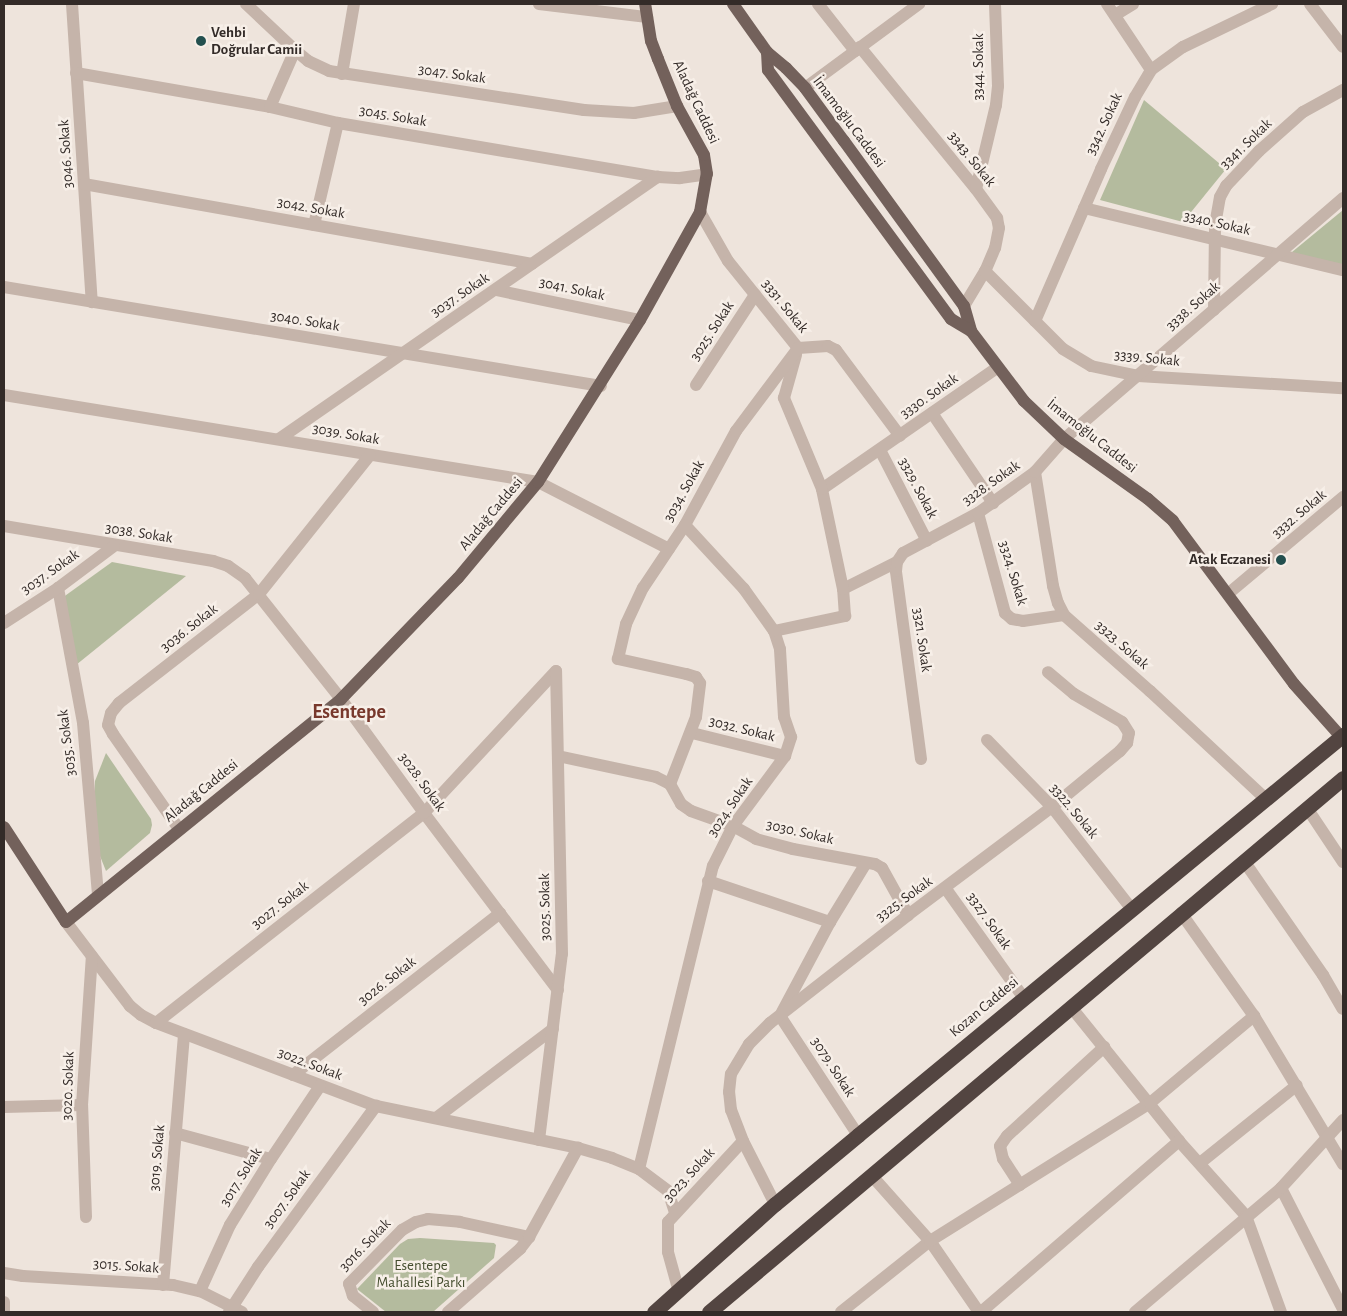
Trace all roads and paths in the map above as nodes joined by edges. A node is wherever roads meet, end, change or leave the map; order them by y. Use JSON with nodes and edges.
{"nodes":[{"id":1,"x":72,"y":4,"type":"edge"},
{"id":2,"x":246,"y":4,"type":"edge"},
{"id":3,"x":354,"y":4,"type":"edge"},
{"id":4,"x":539,"y":4,"type":"edge"},
{"id":5,"x":645,"y":4,"type":"edge"},
{"id":6,"x":733,"y":4,"type":"edge"},
{"id":7,"x":818,"y":4,"type":"edge"},
{"id":8,"x":919,"y":4,"type":"edge"},
{"id":9,"x":995,"y":4,"type":"edge"},
{"id":10,"x":1108,"y":4,"type":"edge"},
{"id":11,"x":1133,"y":4,"type":"edge"},
{"id":12,"x":1272,"y":4,"type":"edge"},
{"id":13,"x":1310,"y":4,"type":"edge"},
{"id":14,"x":1115,"y":15,"type":"junction"},
{"id":15,"x":647,"y":17,"type":"junction"},
{"id":16,"x":1343,"y":47,"type":"edge"},
{"id":17,"x":857,"y":49,"type":"junction"},
{"id":18,"x":295,"y":50,"type":"junction"},
{"id":19,"x":767,"y":52,"type":"junction"},
{"id":20,"x":1151,"y":70,"type":"junction"},
{"id":21,"x":76,"y":73,"type":"junction"},
{"id":22,"x":342,"y":74,"type":"junction"},
{"id":23,"x":804,"y":88,"type":"junction"},
{"id":24,"x":1343,"y":90,"type":"edge"},
{"id":25,"x":677,"y":106,"type":"junction"},
{"id":26,"x":270,"y":107,"type":"junction"},
{"id":27,"x":338,"y":123,"type":"junction"},
{"id":28,"x":707,"y":174,"type":"junction"},
{"id":29,"x":658,"y":177,"type":"junction"},
{"id":30,"x":84,"y":184,"type":"junction"},
{"id":31,"x":976,"y":189,"type":"junction"},
{"id":32,"x":1343,"y":198,"type":"edge"},
{"id":33,"x":1084,"y":208,"type":"junction"},
{"id":34,"x":700,"y":212,"type":"junction"},
{"id":35,"x":314,"y":225,"type":"junction"},
{"id":36,"x":1214,"y":239,"type":"junction"},
{"id":37,"x":1278,"y":254,"type":"junction"},
{"id":38,"x":532,"y":264,"type":"junction"},
{"id":39,"x":1343,"y":270,"type":"edge"},
{"id":40,"x":985,"y":271,"type":"junction"},
{"id":41,"x":4,"y":287,"type":"edge"},
{"id":42,"x":496,"y":290,"type":"junction"},
{"id":43,"x":755,"y":295,"type":"junction"},
{"id":44,"x":92,"y":302,"type":"junction"},
{"id":45,"x":964,"y":306,"type":"junction"},
{"id":46,"x":1214,"y":310,"type":"junction"},
{"id":47,"x":640,"y":320,"type":"junction"},
{"id":48,"x":1035,"y":321,"type":"junction"},
{"id":49,"x":971,"y":331,"type":"junction"},
{"id":50,"x":798,"y":348,"type":"junction"},
{"id":51,"x":404,"y":354,"type":"junction"},
{"id":52,"x":997,"y":368,"type":"junction"},
{"id":53,"x":1138,"y":376,"type":"junction"},
{"id":54,"x":696,"y":385,"type":"dead end"},
{"id":55,"x":601,"y":386,"type":"junction"},
{"id":56,"x":1343,"y":388,"type":"edge"},
{"id":57,"x":4,"y":395,"type":"edge"},
{"id":58,"x":932,"y":413,"type":"junction"},
{"id":59,"x":900,"y":436,"type":"junction"},
{"id":60,"x":279,"y":439,"type":"junction"},
{"id":61,"x":1064,"y":439,"type":"junction"},
{"id":62,"x":880,"y":450,"type":"junction"},
{"id":63,"x":370,"y":455,"type":"junction"},
{"id":64,"x":1035,"y":472,"type":"junction"},
{"id":65,"x":538,"y":482,"type":"junction"},
{"id":66,"x":822,"y":489,"type":"junction"},
{"id":67,"x":1343,"y":497,"type":"edge"},
{"id":68,"x":993,"y":503,"type":"junction"},
{"id":69,"x":978,"y":513,"type":"junction"},
{"id":70,"x":686,"y":525,"type":"junction"},
{"id":71,"x":4,"y":526,"type":"edge"},
{"id":72,"x":927,"y":541,"type":"junction"},
{"id":73,"x":114,"y":546,"type":"junction"},
{"id":74,"x":669,"y":549,"type":"junction"},
{"id":75,"x":897,"y":562,"type":"junction"},
{"id":76,"x":58,"y":588,"type":"junction"},
{"id":77,"x":842,"y":588,"type":"junction"},
{"id":78,"x":1229,"y":593,"type":"junction"},
{"id":79,"x":259,"y":594,"type":"junction"},
{"id":80,"x":1064,"y":615,"type":"junction"},
{"id":81,"x":4,"y":623,"type":"edge"},
{"id":82,"x":774,"y":631,"type":"junction"},
{"id":83,"x":556,"y":671,"type":"joint"},
{"id":84,"x":1048,"y":672,"type":"dead end"},
{"id":85,"x":342,"y":699,"type":"junction"},
{"id":86,"x":692,"y":733,"type":"junction"},
{"id":87,"x":1342,"y":737,"type":"edge"},
{"id":88,"x":987,"y":740,"type":"dead end"},
{"id":89,"x":558,"y":756,"type":"junction"},
{"id":90,"x":785,"y":756,"type":"junction"},
{"id":91,"x":921,"y":759,"type":"dead end"},
{"id":92,"x":1343,"y":778,"type":"edge"},
{"id":93,"x":670,"y":784,"type":"junction"},
{"id":94,"x":1266,"y":799,"type":"junction"},
{"id":95,"x":1052,"y":807,"type":"junction"},
{"id":96,"x":1307,"y":808,"type":"junction"},
{"id":97,"x":424,"y":813,"type":"junction"},
{"id":98,"x":733,"y":826,"type":"junction"},
{"id":99,"x":4,"y":828,"type":"edge"},
{"id":100,"x":179,"y":830,"type":"junction"},
{"id":101,"x":1244,"y":861,"type":"junction"},
{"id":102,"x":1343,"y":862,"type":"edge"},
{"id":103,"x":866,"y":863,"type":"junction"},
{"id":104,"x":708,"y":881,"type":"junction"},
{"id":105,"x":946,"y":889,"type":"junction"},
{"id":106,"x":98,"y":895,"type":"junction"},
{"id":107,"x":1131,"y":908,"type":"junction"},
{"id":108,"x":500,"y":913,"type":"junction"},
{"id":109,"x":1182,"y":913,"type":"junction"},
{"id":110,"x":908,"y":915,"type":"junction"},
{"id":111,"x":66,"y":922,"type":"junction"},
{"id":112,"x":830,"y":922,"type":"junction"},
{"id":113,"x":92,"y":956,"type":"junction"},
{"id":114,"x":558,"y":990,"type":"junction"},
{"id":115,"x":1023,"y":997,"type":"junction"},
{"id":116,"x":1071,"y":1007,"type":"junction"},
{"id":117,"x":1343,"y":1009,"type":"edge"},
{"id":118,"x":780,"y":1016,"type":"junction"},
{"id":119,"x":1254,"y":1016,"type":"junction"},
{"id":120,"x":156,"y":1023,"type":"junction"},
{"id":121,"x":553,"y":1029,"type":"junction"},
{"id":122,"x":184,"y":1034,"type":"junction"},
{"id":123,"x":1104,"y":1048,"type":"junction"},
{"id":124,"x":293,"y":1075,"type":"junction"},
{"id":125,"x":1297,"y":1085,"type":"junction"},
{"id":126,"x":320,"y":1086,"type":"junction"},
{"id":127,"x":1150,"y":1103,"type":"junction"},
{"id":128,"x":82,"y":1106,"type":"junction"},
{"id":129,"x":376,"y":1106,"type":"junction"},
{"id":130,"x":4,"y":1108,"type":"edge"},
{"id":131,"x":436,"y":1118,"type":"junction"},
{"id":132,"x":1343,"y":1120,"type":"edge"},
{"id":133,"x":176,"y":1133,"type":"junction"},
{"id":134,"x":858,"y":1135,"type":"junction"},
{"id":135,"x":1328,"y":1135,"type":"junction"},
{"id":136,"x":539,"y":1140,"type":"junction"},
{"id":137,"x":742,"y":1141,"type":"junction"},
{"id":138,"x":1179,"y":1141,"type":"junction"},
{"id":139,"x":578,"y":1148,"type":"junction"},
{"id":140,"x":271,"y":1159,"type":"junction"},
{"id":141,"x":1200,"y":1163,"type":"junction"},
{"id":142,"x":1343,"y":1164,"type":"edge"},
{"id":143,"x":639,"y":1168,"type":"junction"},
{"id":144,"x":872,"y":1176,"type":"junction"},
{"id":145,"x":1020,"y":1185,"type":"junction"},
{"id":146,"x":1281,"y":1188,"type":"junction"},
{"id":147,"x":775,"y":1204,"type":"junction"},
{"id":148,"x":675,"y":1213,"type":"junction"},
{"id":149,"x":1246,"y":1216,"type":"junction"},
{"id":150,"x":86,"y":1218,"type":"dead end"},
{"id":151,"x":529,"y":1237,"type":"junction"},
{"id":152,"x":930,"y":1241,"type":"junction"},
{"id":153,"x":4,"y":1272,"type":"edge"},
{"id":154,"x":162,"y":1285,"type":"junction"},
{"id":155,"x":200,"y":1291,"type":"junction"},
{"id":156,"x":679,"y":1292,"type":"junction"},
{"id":157,"x":4,"y":1302,"type":"edge"},
{"id":158,"x":1343,"y":1309,"type":"edge"},
{"id":159,"x":234,"y":1310,"type":"edge"},
{"id":160,"x":4,"y":1312,"type":"edge"},
{"id":161,"x":374,"y":1312,"type":"edge"},
{"id":162,"x":448,"y":1312,"type":"edge"},
{"id":163,"x":654,"y":1312,"type":"edge"},
{"id":164,"x":709,"y":1312,"type":"edge"},
{"id":165,"x":841,"y":1312,"type":"edge"},
{"id":166,"x":980,"y":1312,"type":"edge"},
{"id":167,"x":1135,"y":1312,"type":"edge"},
{"id":168,"x":1281,"y":1312,"type":"edge"}],
"edges":[{"from":1,"to":21,"type":"street","name":"3046. Sokak"},
{"from":2,"to":18,"type":"street","name":"3047. Sokak"},
{"from":3,"to":22,"type":"street"},
{"from":4,"to":15,"type":"street"},
{"from":5,"to":15,"type":"main road","name":"Aladağ Caddesi"},
{"from":6,"to":19,"type":"main road","name":"İmamoğlu Caddesi"},
{"from":7,"to":17,"type":"street","name":"3343. Sokak"},
{"from":8,"to":17,"type":"street"},
{"from":9,"to":31,"type":"street","name":"3344. Sokak"},
{"from":10,"to":14,"type":"street"},
{"from":11,"to":14,"type":"street"},
{"from":12,"to":20,"type":"street","name":"3342. Sokak"},
{"from":13,"to":16,"type":"street"},
{"from":14,"to":20,"type":"street"},
{"from":15,"to":25,"type":"main road","name":"Aladağ Caddesi"},
{"from":17,"to":23,"type":"street"},
{"from":17,"to":31,"type":"street","name":"3343. Sokak"},
{"from":18,"to":22,"type":"street","name":"3047. Sokak"},
{"from":18,"to":26,"type":"street"},
{"from":19,"to":23,"type":"main road","name":"İmamoğlu Caddesi"},
{"from":19,"to":49,"type":"main road"},
{"from":20,"to":33,"type":"street","name":"3342. Sokak"},
{"from":21,"to":26,"type":"street","name":"3045. Sokak"},
{"from":21,"to":30,"type":"street","name":"3046. Sokak"},
{"from":22,"to":25,"type":"street","name":"3047. Sokak"},
{"from":23,"to":45,"type":"main road","name":"İmamoğlu Caddesi"},
{"from":24,"to":36,"type":"street","name":"3341. Sokak"},
{"from":25,"to":28,"type":"main road","name":"Aladağ Caddesi"},
{"from":26,"to":27,"type":"street","name":"3045. Sokak"},
{"from":27,"to":29,"type":"street","name":"3045. Sokak"},
{"from":27,"to":35,"type":"street"},
{"from":28,"to":29,"type":"street","name":"3045. Sokak"},
{"from":28,"to":34,"type":"main road","name":"Aladağ Caddesi"},
{"from":29,"to":38,"type":"street","name":"3037. Sokak"},
{"from":30,"to":35,"type":"street","name":"3042. Sokak"},
{"from":30,"to":44,"type":"street","name":"3046. Sokak"},
{"from":31,"to":40,"type":"street","name":"3343. Sokak"},
{"from":32,"to":37,"type":"street","name":"3338. Sokak"},
{"from":33,"to":36,"type":"street","name":"3340. Sokak"},
{"from":33,"to":48,"type":"street","name":"3342. Sokak"},
{"from":34,"to":43,"type":"street","name":"3331. Sokak"},
{"from":34,"to":47,"type":"main road","name":"Aladağ Caddesi"},
{"from":35,"to":38,"type":"street","name":"3042. Sokak"},
{"from":36,"to":37,"type":"street","name":"3340. Sokak"},
{"from":36,"to":46,"type":"street","name":"3341. Sokak"},
{"from":37,"to":39,"type":"street","name":"3340. Sokak"},
{"from":37,"to":46,"type":"street","name":"3338. Sokak"},
{"from":38,"to":42,"type":"street","name":"3037. Sokak"},
{"from":40,"to":45,"type":"street","name":"3343. Sokak"},
{"from":40,"to":48,"type":"street","name":"3339. Sokak"},
{"from":41,"to":44,"type":"street","name":"3040. Sokak"},
{"from":42,"to":47,"type":"street","name":"3041. Sokak"},
{"from":42,"to":51,"type":"street","name":"3037. Sokak"},
{"from":43,"to":50,"type":"street","name":"3331. Sokak"},
{"from":43,"to":54,"type":"street","name":"3025. Sokak"},
{"from":44,"to":51,"type":"street","name":"3040. Sokak"},
{"from":45,"to":49,"type":"main road","name":"İmamoğlu Caddesi"},
{"from":46,"to":53,"type":"street","name":"3338. Sokak"},
{"from":47,"to":55,"type":"main road","name":"Aladağ Caddesi"},
{"from":48,"to":53,"type":"street","name":"3339. Sokak"},
{"from":49,"to":52,"type":"main road","name":"İmamoğlu Caddesi"},
{"from":50,"to":59,"type":"street","name":"3331. Sokak"},
{"from":50,"to":66,"type":"street"},
{"from":50,"to":70,"type":"street","name":"3034. Sokak"},
{"from":51,"to":55,"type":"street","name":"3040. Sokak"},
{"from":51,"to":60,"type":"street","name":"3037. Sokak"},
{"from":52,"to":58,"type":"street","name":"3330. Sokak"},
{"from":52,"to":61,"type":"main road","name":"İmamoğlu Caddesi"},
{"from":53,"to":56,"type":"street","name":"3339. Sokak"},
{"from":53,"to":61,"type":"street","name":"3338. Sokak"},
{"from":55,"to":65,"type":"main road","name":"Aladağ Caddesi"},
{"from":57,"to":60,"type":"street","name":"3039. Sokak"},
{"from":58,"to":59,"type":"street","name":"3330. Sokak"},
{"from":58,"to":68,"type":"street"},
{"from":59,"to":62,"type":"street","name":"3330. Sokak"},
{"from":60,"to":63,"type":"street","name":"3039. Sokak"},
{"from":61,"to":64,"type":"street","name":"3328. Sokak"},
{"from":61,"to":78,"type":"main road","name":"İmamoğlu Caddesi"},
{"from":62,"to":66,"type":"street","name":"3330. Sokak"},
{"from":62,"to":72,"type":"street","name":"3329. Sokak"},
{"from":63,"to":65,"type":"street","name":"3039. Sokak"},
{"from":63,"to":79,"type":"street","name":"3036. Sokak"},
{"from":64,"to":68,"type":"street","name":"3328. Sokak"},
{"from":64,"to":80,"type":"street","name":"3323. Sokak"},
{"from":65,"to":74,"type":"street","name":"3039. Sokak"},
{"from":65,"to":85,"type":"main road","name":"Aladağ Caddesi"},
{"from":66,"to":77,"type":"street"},
{"from":67,"to":78,"type":"street","name":"3332. Sokak"},
{"from":68,"to":69,"type":"street","name":"3328. Sokak"},
{"from":69,"to":72,"type":"street","name":"3328. Sokak"},
{"from":69,"to":80,"type":"street","name":"3324. Sokak"},
{"from":70,"to":74,"type":"street","name":"3034. Sokak"},
{"from":70,"to":82,"type":"street","name":"3024. Sokak"},
{"from":71,"to":73,"type":"street","name":"3038. Sokak"},
{"from":72,"to":75,"type":"street"},
{"from":73,"to":76,"type":"street","name":"3037. Sokak"},
{"from":73,"to":79,"type":"street","name":"3038. Sokak"},
{"from":74,"to":86,"type":"street","name":"3034. Sokak"},
{"from":75,"to":77,"type":"street"},
{"from":75,"to":91,"type":"street","name":"3321. Sokak"},
{"from":76,"to":81,"type":"street","name":"3037. Sokak"},
{"from":76,"to":106,"type":"street","name":"3035. Sokak"},
{"from":77,"to":82,"type":"street"},
{"from":78,"to":87,"type":"main road","name":"İmamoğlu Caddesi"},
{"from":79,"to":85,"type":"street","name":"3028. Sokak"},
{"from":79,"to":100,"type":"street","name":"3036. Sokak"},
{"from":80,"to":94,"type":"street","name":"3323. Sokak"},
{"from":82,"to":90,"type":"street","name":"3024. Sokak"},
{"from":83,"to":89,"type":"street","name":"3025. Sokak"},
{"from":83,"to":97,"type":"street","name":"3027. Sokak"},
{"from":84,"to":95,"type":"street","name":"3325. Sokak"},
{"from":85,"to":97,"type":"street","name":"3028. Sokak"},
{"from":85,"to":100,"type":"main road","name":"Aladağ Caddesi"},
{"from":86,"to":90,"type":"street","name":"3032. Sokak"},
{"from":86,"to":93,"type":"street"},
{"from":87,"to":94,"type":"highway","name":"Kozan Caddesi"},
{"from":88,"to":95,"type":"street","name":"3322. Sokak"},
{"from":89,"to":93,"type":"street"},
{"from":89,"to":114,"type":"street","name":"3025. Sokak"},
{"from":90,"to":98,"type":"street","name":"3024. Sokak"},
{"from":92,"to":96,"type":"highway"},
{"from":93,"to":98,"type":"street","name":"3030. Sokak"},
{"from":94,"to":107,"type":"highway","name":"Kozan Caddesi"},
{"from":95,"to":105,"type":"street","name":"3325. Sokak"},
{"from":95,"to":107,"type":"street","name":"3322. Sokak"},
{"from":96,"to":101,"type":"highway"},
{"from":96,"to":102,"type":"street"},
{"from":97,"to":108,"type":"street","name":"3028. Sokak"},
{"from":97,"to":120,"type":"street","name":"3027. Sokak"},
{"from":98,"to":103,"type":"street","name":"3030. Sokak"},
{"from":98,"to":104,"type":"street","name":"3024. Sokak"},
{"from":99,"to":111,"type":"main road","name":"3022. Sokak"},
{"from":100,"to":106,"type":"main road","name":"Aladağ Caddesi"},
{"from":101,"to":109,"type":"highway"},
{"from":101,"to":117,"type":"street"},
{"from":103,"to":110,"type":"street","name":"3030. Sokak"},
{"from":103,"to":112,"type":"street"},
{"from":104,"to":112,"type":"street"},
{"from":104,"to":143,"type":"street","name":"3024. Sokak"},
{"from":105,"to":110,"type":"street","name":"3325. Sokak"},
{"from":105,"to":115,"type":"street","name":"3327. Sokak"},
{"from":106,"to":111,"type":"main road","name":"Aladağ Caddesi"},
{"from":107,"to":115,"type":"highway","name":"Kozan Caddesi"},
{"from":108,"to":114,"type":"street","name":"3028. Sokak"},
{"from":108,"to":124,"type":"street","name":"3026. Sokak"},
{"from":109,"to":116,"type":"highway"},
{"from":109,"to":119,"type":"street"},
{"from":110,"to":118,"type":"street","name":"3325. Sokak"},
{"from":111,"to":113,"type":"street","name":"3022. Sokak"},
{"from":112,"to":118,"type":"street"},
{"from":113,"to":120,"type":"street","name":"3022. Sokak"},
{"from":113,"to":128,"type":"street","name":"3020. Sokak"},
{"from":114,"to":121,"type":"street","name":"3025. Sokak"},
{"from":115,"to":134,"type":"highway","name":"Kozan Caddesi"},
{"from":116,"to":123,"type":"street"},
{"from":116,"to":144,"type":"highway"},
{"from":118,"to":134,"type":"street","name":"3079. Sokak"},
{"from":118,"to":137,"type":"street","name":"3325. Sokak"},
{"from":119,"to":125,"type":"street"},
{"from":119,"to":127,"type":"street"},
{"from":120,"to":122,"type":"street","name":"3022. Sokak"},
{"from":121,"to":131,"type":"street"},
{"from":121,"to":136,"type":"street","name":"3025. Sokak"},
{"from":122,"to":124,"type":"street","name":"3022. Sokak"},
{"from":122,"to":133,"type":"street","name":"3019. Sokak"},
{"from":123,"to":127,"type":"street"},
{"from":123,"to":145,"type":"street"},
{"from":124,"to":126,"type":"street","name":"3022. Sokak"},
{"from":125,"to":135,"type":"street"},
{"from":125,"to":141,"type":"street"},
{"from":126,"to":129,"type":"street","name":"3022. Sokak"},
{"from":126,"to":140,"type":"street","name":"3017. Sokak"},
{"from":127,"to":138,"type":"street"},
{"from":127,"to":145,"type":"street"},
{"from":128,"to":130,"type":"street"},
{"from":128,"to":150,"type":"street","name":"3020. Sokak"},
{"from":129,"to":131,"type":"street","name":"3022. Sokak"},
{"from":129,"to":159,"type":"street","name":"3007. Sokak"},
{"from":131,"to":136,"type":"street","name":"3022. Sokak"},
{"from":132,"to":135,"type":"street"},
{"from":133,"to":140,"type":"street"},
{"from":133,"to":154,"type":"street","name":"3019. Sokak"},
{"from":134,"to":147,"type":"highway","name":"Kozan Caddesi"},
{"from":135,"to":142,"type":"street"},
{"from":135,"to":146,"type":"street"},
{"from":136,"to":139,"type":"street","name":"3022. Sokak"},
{"from":137,"to":147,"type":"street","name":"3325. Sokak"},
{"from":137,"to":148,"type":"street","name":"3023. Sokak"},
{"from":138,"to":141,"type":"street"},
{"from":138,"to":166,"type":"street"},
{"from":139,"to":143,"type":"street","name":"3022. Sokak"},
{"from":139,"to":151,"type":"street"},
{"from":140,"to":155,"type":"street","name":"3017. Sokak"},
{"from":141,"to":149,"type":"street"},
{"from":143,"to":148,"type":"street","name":"3022. Sokak"},
{"from":144,"to":152,"type":"street"},
{"from":144,"to":164,"type":"highway"},
{"from":145,"to":152,"type":"street"},
{"from":146,"to":149,"type":"street"},
{"from":146,"to":158,"type":"street"},
{"from":147,"to":156,"type":"highway","name":"Kozan Caddesi"},
{"from":148,"to":156,"type":"street","name":"3023. Sokak"},
{"from":149,"to":167,"type":"street"},
{"from":149,"to":168,"type":"street"},
{"from":151,"to":161,"type":"street","name":"3016. Sokak"},
{"from":151,"to":162,"type":"street"},
{"from":152,"to":165,"type":"street"},
{"from":152,"to":166,"type":"street"},
{"from":153,"to":154,"type":"street","name":"3015. Sokak"},
{"from":154,"to":155,"type":"street","name":"3015. Sokak"},
{"from":155,"to":159,"type":"street","name":"3015. Sokak"},
{"from":156,"to":163,"type":"highway","name":"Kozan Caddesi"},
{"from":157,"to":160,"type":"street"}]}
